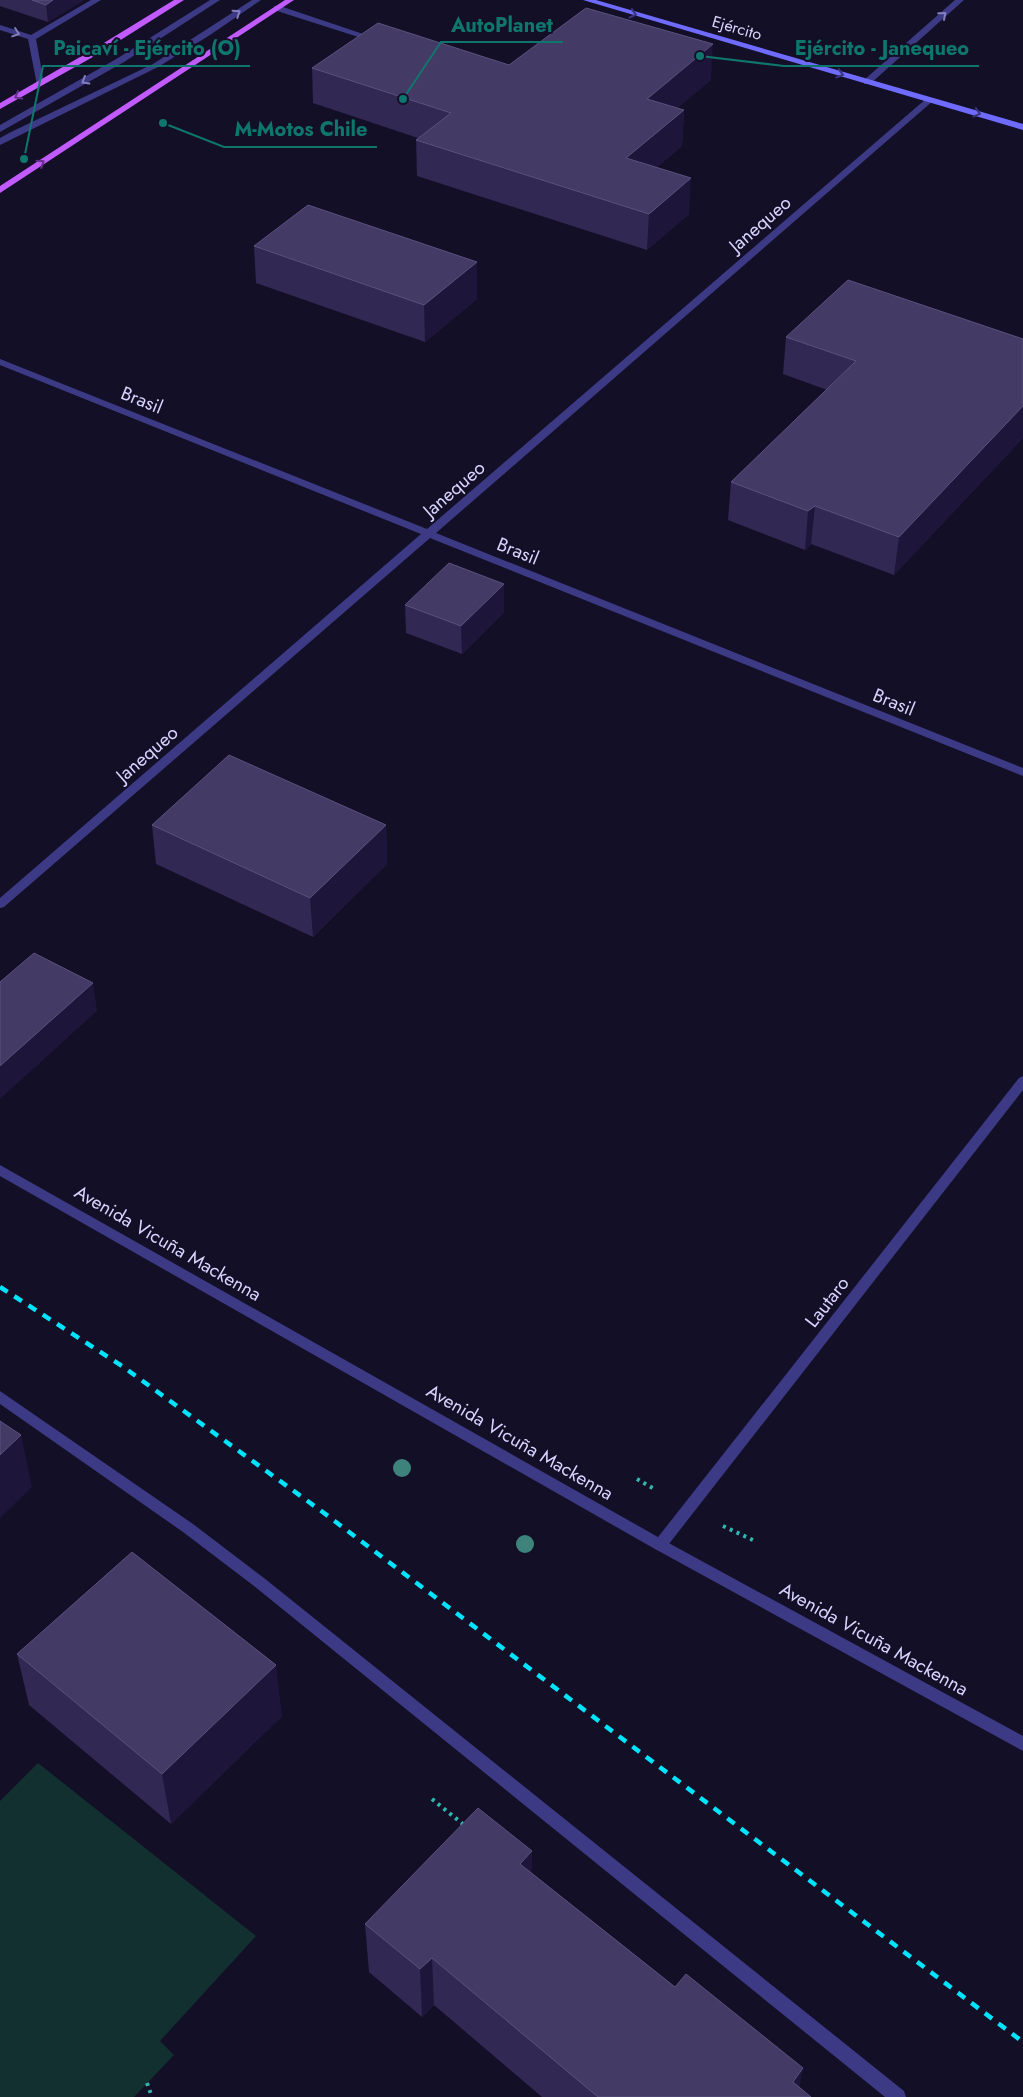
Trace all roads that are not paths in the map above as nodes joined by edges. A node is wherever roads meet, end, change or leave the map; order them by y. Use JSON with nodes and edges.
{"nodes":[{"id":1,"x":97,"y":0,"type":"edge"},
{"id":2,"x":180,"y":0,"type":"edge"},
{"id":3,"x":216,"y":0,"type":"edge"},
{"id":4,"x":257,"y":0,"type":"edge"},
{"id":5,"x":290,"y":0,"type":"edge"},
{"id":6,"x":587,"y":0,"type":"edge"},
{"id":7,"x":960,"y":0,"type":"edge"},
{"id":8,"x":277,"y":8,"type":"junction"},
{"id":9,"x":0,"y":27,"type":"edge"},
{"id":10,"x":32,"y":38,"type":"junction"},
{"id":11,"x":387,"y":43,"type":"edge"},
{"id":12,"x":867,"y":82,"type":"junction"},
{"id":13,"x":40,"y":84,"type":"junction"},
{"id":14,"x":930,"y":100,"type":"junction"},
{"id":15,"x":0,"y":106,"type":"edge"},
{"id":16,"x":1023,"y":127,"type":"edge"},
{"id":17,"x":0,"y":129,"type":"edge"},
{"id":18,"x":0,"y":142,"type":"edge"},
{"id":19,"x":0,"y":190,"type":"edge"},
{"id":20,"x":0,"y":362,"type":"edge"},
{"id":21,"x":428,"y":534,"type":"junction"},
{"id":22,"x":1023,"y":772,"type":"edge"},
{"id":23,"x":0,"y":904,"type":"edge"},
{"id":24,"x":1023,"y":1081,"type":"edge"},
{"id":25,"x":0,"y":1170,"type":"edge"},
{"id":26,"x":0,"y":1397,"type":"edge"},
{"id":27,"x":660,"y":1545,"type":"junction"},
{"id":28,"x":1023,"y":1744,"type":"edge"},
{"id":29,"x":898,"y":2097,"type":"edge"}],
"edges":[{"from":1,"to":10,"type":"street"},
{"from":2,"to":13,"type":"main road"},
{"from":3,"to":17,"type":"street","one_way":true},
{"from":18,"to":4,"type":"street","one_way":true},
{"from":5,"to":8,"type":"main road"},
{"from":6,"to":12,"type":"main road","name":"Ejército","one_way":true},
{"from":12,"to":7,"type":"street","one_way":true},
{"from":8,"to":11,"type":"street"},
{"from":19,"to":8,"type":"main road","one_way":true},
{"from":9,"to":10,"type":"street","one_way":true},
{"from":10,"to":13,"type":"street"},
{"from":12,"to":14,"type":"main road","name":"Ejército"},
{"from":13,"to":15,"type":"main road","one_way":true},
{"from":14,"to":16,"type":"main road","name":"Ejército","one_way":true},
{"from":14,"to":21,"type":"street","name":"Janequeo"},
{"from":20,"to":21,"type":"street","name":"Brasil"},
{"from":21,"to":22,"type":"street","name":"Brasil"},
{"from":21,"to":23,"type":"street","name":"Janequeo"},
{"from":24,"to":27,"type":"street","name":"Lautaro"},
{"from":25,"to":27,"type":"street","name":"Avenida Vicuña Mackenna"},
{"from":26,"to":29,"type":"street"},
{"from":27,"to":28,"type":"street","name":"Avenida Vicuña Mackenna"}]}
